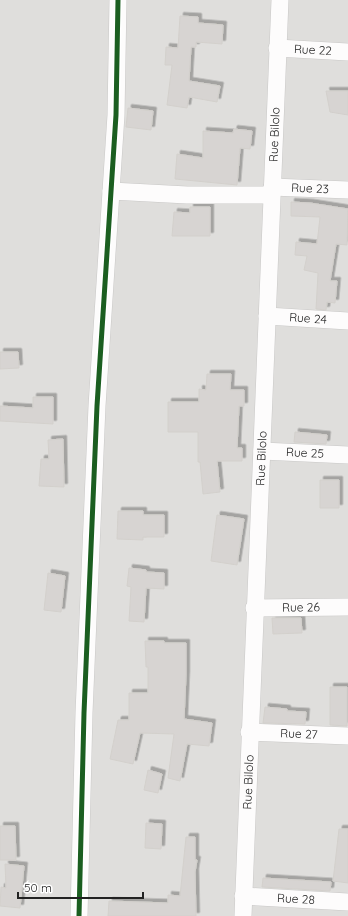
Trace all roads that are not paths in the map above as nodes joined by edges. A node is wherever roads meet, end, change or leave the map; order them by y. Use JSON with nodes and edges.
{"nodes":[{"id":1,"x":118,"y":0,"type":"edge"},
{"id":2,"x":280,"y":0,"type":"edge"},
{"id":3,"x":278,"y":48,"type":"junction"},
{"id":4,"x":348,"y":52,"type":"edge"},
{"id":5,"x":348,"y":190,"type":"edge"},
{"id":6,"x":111,"y":191,"type":"junction"},
{"id":7,"x":271,"y":191,"type":"junction"},
{"id":8,"x":267,"y":316,"type":"junction"},
{"id":9,"x":348,"y":321,"type":"edge"},
{"id":10,"x":262,"y":451,"type":"junction"},
{"id":11,"x":348,"y":455,"type":"edge"},
{"id":12,"x":348,"y":607,"type":"edge"},
{"id":13,"x":254,"y":608,"type":"junction"},
{"id":14,"x":249,"y":732,"type":"junction"},
{"id":15,"x":348,"y":736,"type":"edge"},
{"id":16,"x":243,"y":896,"type":"junction"},
{"id":17,"x":348,"y":902,"type":"edge"},
{"id":18,"x":79,"y":916,"type":"edge"},
{"id":19,"x":243,"y":916,"type":"edge"}],
"edges":[{"from":1,"to":6,"type":"street"},
{"from":2,"to":3,"type":"street","name":"Rue Bilolo"},
{"from":3,"to":4,"type":"street","name":"Rue 22"},
{"from":3,"to":7,"type":"street","name":"Rue Bilolo"},
{"from":5,"to":7,"type":"street","name":"Rue 23"},
{"from":6,"to":7,"type":"street","name":"Rue 23"},
{"from":6,"to":18,"type":"street"},
{"from":7,"to":8,"type":"street","name":"Rue Bilolo"},
{"from":8,"to":9,"type":"street","name":"Rue 24"},
{"from":8,"to":10,"type":"street","name":"Rue Bilolo"},
{"from":10,"to":11,"type":"street","name":"Rue 25"},
{"from":10,"to":13,"type":"street","name":"Rue Bilolo"},
{"from":12,"to":13,"type":"street","name":"Rue 26"},
{"from":13,"to":14,"type":"street","name":"Rue Bilolo"},
{"from":14,"to":15,"type":"street","name":"Rue 27"},
{"from":14,"to":16,"type":"street","name":"Rue Bilolo"},
{"from":16,"to":17,"type":"street","name":"Rue 28"},
{"from":16,"to":19,"type":"street","name":"Rue Bilolo"}]}
